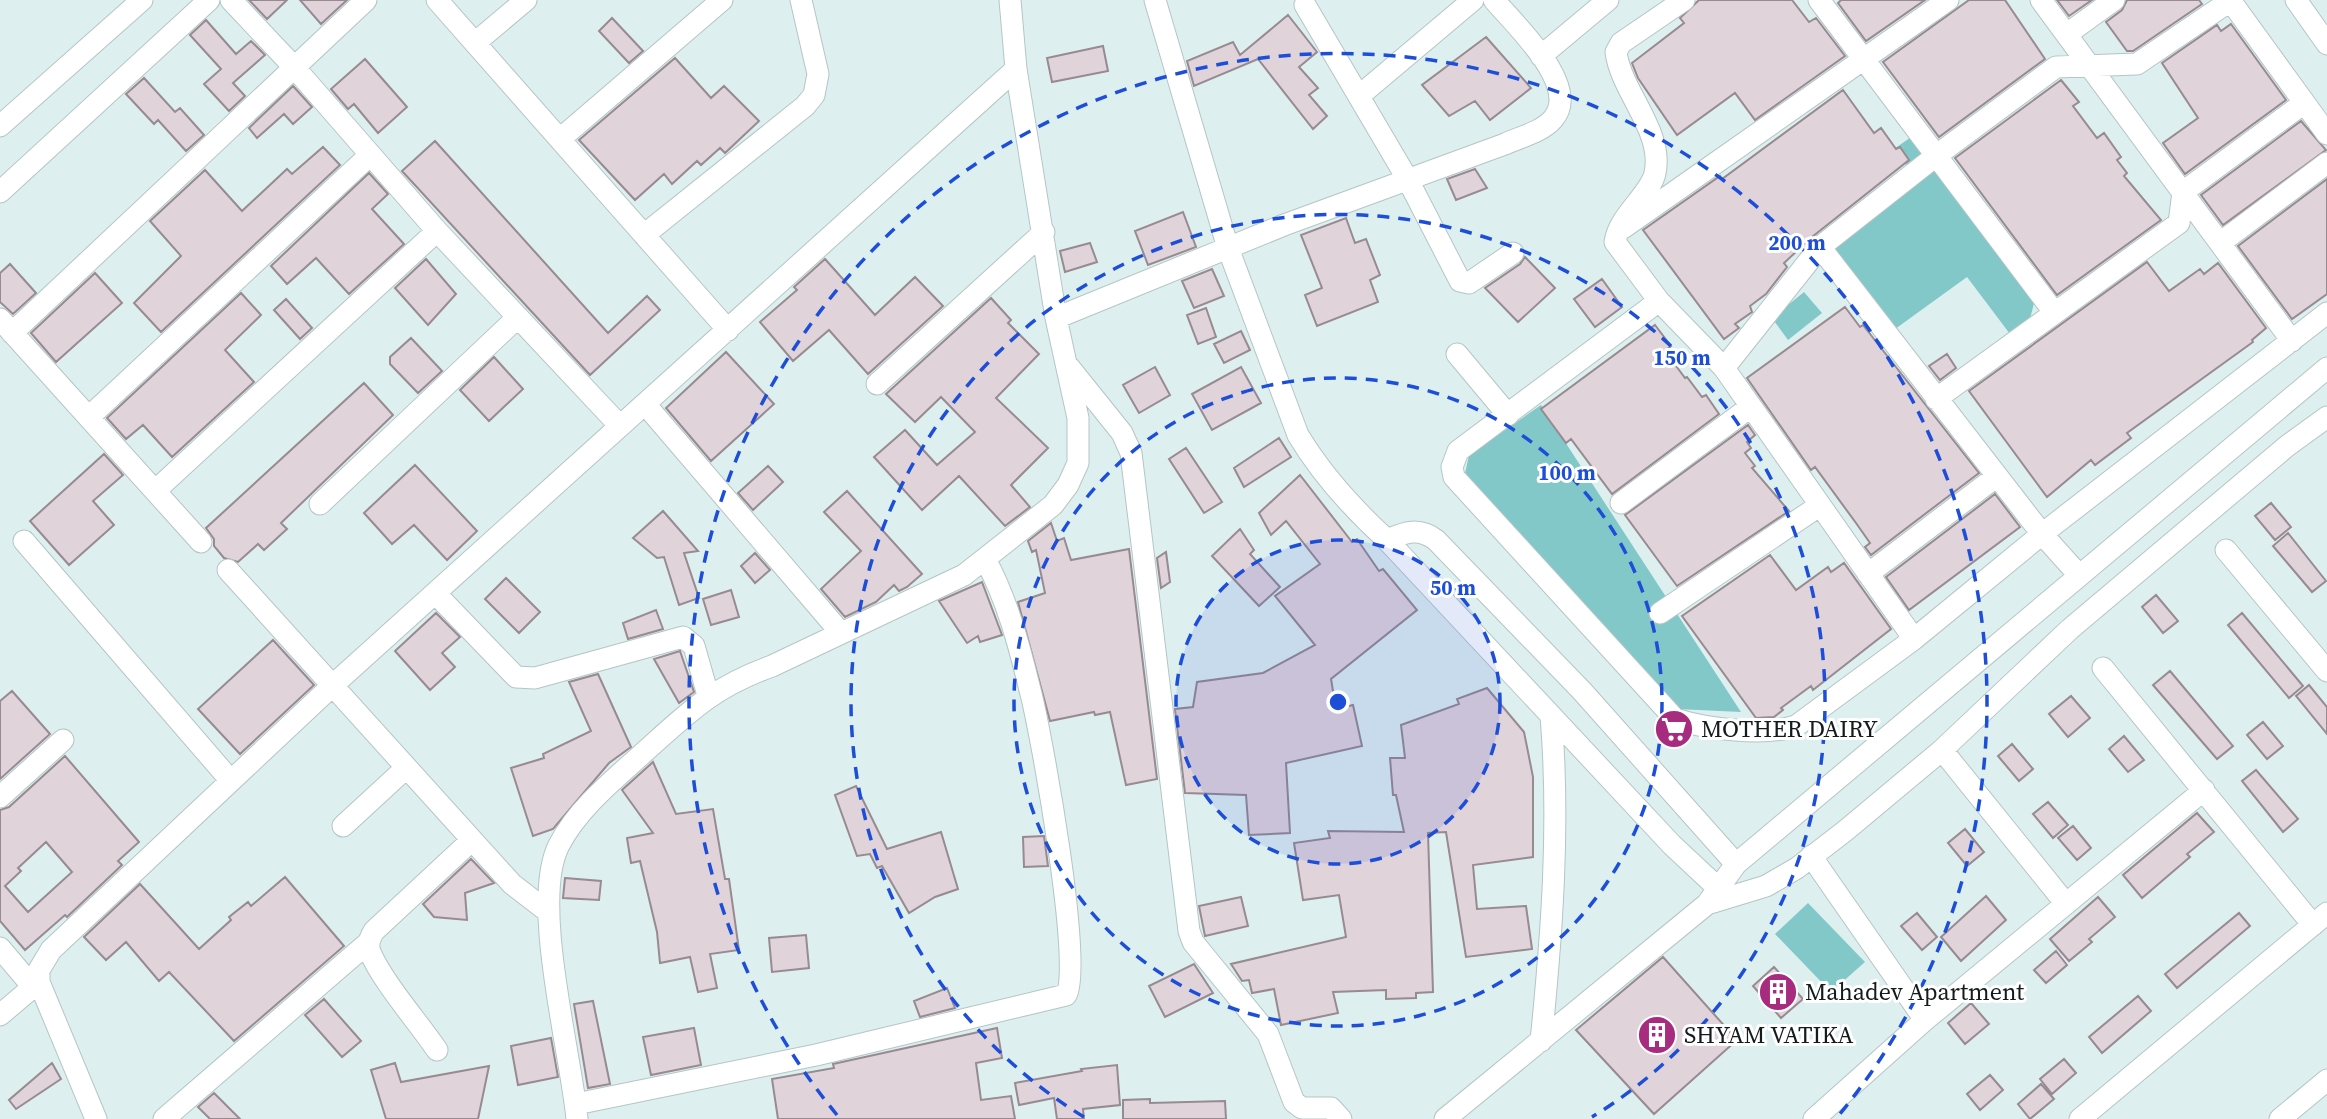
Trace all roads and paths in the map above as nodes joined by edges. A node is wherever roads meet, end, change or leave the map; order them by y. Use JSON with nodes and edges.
{"nodes":[{"id":1,"x":142,"y":0,"type":"edge"},
{"id":2,"x":209,"y":0,"type":"edge"},
{"id":3,"x":231,"y":0,"type":"edge"},
{"id":4,"x":366,"y":0,"type":"edge"},
{"id":5,"x":437,"y":0,"type":"edge"},
{"id":6,"x":526,"y":0,"type":"edge"},
{"id":7,"x":722,"y":0,"type":"edge"},
{"id":8,"x":801,"y":0,"type":"edge"},
{"id":9,"x":1010,"y":0,"type":"edge"},
{"id":10,"x":1155,"y":0,"type":"edge"},
{"id":11,"x":1473,"y":0,"type":"edge"},
{"id":12,"x":1494,"y":0,"type":"edge"},
{"id":13,"x":1608,"y":0,"type":"edge"},
{"id":14,"x":1684,"y":0,"type":"edge"},
{"id":15,"x":1819,"y":0,"type":"edge"},
{"id":16,"x":1948,"y":0,"type":"edge"},
{"id":17,"x":2040,"y":0,"type":"edge"},
{"id":18,"x":2114,"y":0,"type":"edge"},
{"id":19,"x":2230,"y":0,"type":"edge"},
{"id":20,"x":2296,"y":0,"type":"edge"},
{"id":21,"x":1305,"y":5,"type":"dead end"},
{"id":22,"x":2067,"y":34,"type":"junction"},
{"id":23,"x":476,"y":43,"type":"junction"},
{"id":24,"x":2327,"y":44,"type":"edge"},
{"id":25,"x":1541,"y":56,"type":"junction"},
{"id":26,"x":1865,"y":61,"type":"junction"},
{"id":27,"x":2090,"y":65,"type":"junction"},
{"id":28,"x":294,"y":66,"type":"junction"},
{"id":29,"x":1016,"y":69,"type":"junction"},
{"id":30,"x":1359,"y":96,"type":"junction"},
{"id":31,"x":2304,"y":103,"type":"junction"},
{"id":32,"x":0,"y":126,"type":"edge"},
{"id":33,"x":2327,"y":134,"type":"edge"},
{"id":34,"x":560,"y":139,"type":"junction"},
{"id":35,"x":370,"y":155,"type":"junction"},
{"id":36,"x":1937,"y":155,"type":"junction"},
{"id":37,"x":2327,"y":163,"type":"edge"},
{"id":38,"x":1408,"y":180,"type":"junction"},
{"id":39,"x":0,"y":192,"type":"edge"},
{"id":40,"x":2183,"y":192,"type":"junction"},
{"id":41,"x":437,"y":231,"type":"junction"},
{"id":42,"x":1044,"y":232,"type":"junction"},
{"id":43,"x":1616,"y":233,"type":"junction"},
{"id":44,"x":644,"y":235,"type":"junction"},
{"id":45,"x":2220,"y":243,"type":"junction"},
{"id":46,"x":1820,"y":247,"type":"junction"},
{"id":47,"x":1227,"y":248,"type":"junction"},
{"id":48,"x":1513,"y":253,"type":"dead end"},
{"id":49,"x":1659,"y":301,"type":"junction"},
{"id":50,"x":2054,"y":312,"type":"junction"},
{"id":51,"x":2327,"y":313,"type":"edge"},
{"id":52,"x":517,"y":317,"type":"junction"},
{"id":53,"x":1056,"y":318,"type":"junction"},
{"id":54,"x":6,"y":326,"type":"edge"},
{"id":55,"x":728,"y":330,"type":"junction"},
{"id":56,"x":2292,"y":341,"type":"junction"},
{"id":57,"x":1457,"y":354,"type":"dead end"},
{"id":58,"x":1067,"y":364,"type":"junction"},
{"id":59,"x":1724,"y":368,"type":"junction"},
{"id":60,"x":2327,"y":368,"type":"edge"},
{"id":61,"x":877,"y":384,"type":"dead end"},
{"id":62,"x":1936,"y":399,"type":"junction"},
{"id":63,"x":645,"y":404,"type":"junction"},
{"id":64,"x":1749,"y":408,"type":"junction"},
{"id":65,"x":1508,"y":415,"type":"junction"},
{"id":66,"x":2327,"y":417,"type":"edge"},
{"id":67,"x":89,"y":418,"type":"junction"},
{"id":68,"x":620,"y":426,"type":"junction"},
{"id":69,"x":1997,"y":476,"type":"junction"},
{"id":70,"x":155,"y":491,"type":"junction"},
{"id":71,"x":1621,"y":503,"type":"dead end"},
{"id":72,"x":320,"y":504,"type":"dead end"},
{"id":73,"x":1819,"y":506,"type":"junction"},
{"id":74,"x":2042,"y":534,"type":"junction"},
{"id":75,"x":1387,"y":540,"type":"junction"},
{"id":76,"x":24,"y":541,"type":"dead end"},
{"id":77,"x":201,"y":542,"type":"dead end"},
{"id":78,"x":2226,"y":550,"type":"dead end"},
{"id":79,"x":985,"y":559,"type":"junction"},
{"id":80,"x":228,"y":570,"type":"dead end"},
{"id":81,"x":2078,"y":574,"type":"junction"},
{"id":82,"x":1868,"y":575,"type":"junction"},
{"id":83,"x":435,"y":593,"type":"junction"},
{"id":84,"x":1660,"y":613,"type":"dead end"},
{"id":85,"x":841,"y":633,"type":"junction"},
{"id":86,"x":1914,"y":639,"type":"junction"},
{"id":87,"x":2103,"y":668,"type":"dead end"},
{"id":88,"x":2327,"y":671,"type":"edge"},
{"id":89,"x":1569,"y":677,"type":"junction"},
{"id":90,"x":332,"y":686,"type":"junction"},
{"id":91,"x":708,"y":695,"type":"junction"},
{"id":92,"x":1545,"y":709,"type":"junction"},
{"id":93,"x":63,"y":740,"type":"dead end"},
{"id":94,"x":1942,"y":750,"type":"junction"},
{"id":95,"x":406,"y":768,"type":"junction"},
{"id":96,"x":231,"y":781,"type":"junction"},
{"id":97,"x":2204,"y":790,"type":"junction"},
{"id":98,"x":0,"y":797,"type":"edge"},
{"id":99,"x":343,"y":826,"type":"dead end"},
{"id":100,"x":472,"y":841,"type":"junction"},
{"id":101,"x":1811,"y":856,"type":"junction"},
{"id":102,"x":1736,"y":864,"type":"junction"},
{"id":103,"x":1712,"y":896,"type":"junction"},
{"id":104,"x":2066,"y":904,"type":"junction"},
{"id":105,"x":547,"y":911,"type":"junction"},
{"id":106,"x":2320,"y":919,"type":"edge"},
{"id":107,"x":369,"y":942,"type":"junction"},
{"id":108,"x":0,"y":948,"type":"edge"},
{"id":109,"x":36,"y":984,"type":"junction"},
{"id":110,"x":0,"y":1015,"type":"edge"},
{"id":111,"x":1925,"y":1020,"type":"junction"},
{"id":112,"x":1541,"y":1041,"type":"junction"},
{"id":113,"x":437,"y":1050,"type":"dead end"},
{"id":114,"x":2327,"y":1080,"type":"edge"},
{"id":115,"x":577,"y":1111,"type":"edge"},
{"id":116,"x":96,"y":1119,"type":"edge"},
{"id":117,"x":164,"y":1119,"type":"edge"},
{"id":118,"x":1341,"y":1119,"type":"edge"},
{"id":119,"x":1445,"y":1119,"type":"edge"},
{"id":120,"x":1814,"y":1119,"type":"edge"},
{"id":121,"x":2080,"y":1119,"type":"edge"},
{"id":122,"x":2280,"y":1119,"type":"edge"}],
"edges":[{"from":1,"to":32,"type":"street"},
{"from":2,"to":39,"type":"street"},
{"from":3,"to":28,"type":"street"},
{"from":4,"to":28,"type":"street"},
{"from":5,"to":23,"type":"street"},
{"from":6,"to":23,"type":"street"},
{"from":7,"to":34,"type":"street"},
{"from":8,"to":44,"type":"street"},
{"from":9,"to":29,"type":"street"},
{"from":10,"to":47,"type":"street"},
{"from":11,"to":30,"type":"street"},
{"from":12,"to":25,"type":"street"},
{"from":13,"to":25,"type":"street"},
{"from":14,"to":43,"type":"street"},
{"from":15,"to":26,"type":"street"},
{"from":16,"to":26,"type":"street"},
{"from":17,"to":22,"type":"street"},
{"from":18,"to":22,"type":"street"},
{"from":19,"to":27,"type":"street"},
{"from":19,"to":31,"type":"street"},
{"from":20,"to":24,"type":"street"},
{"from":21,"to":30,"type":"street"},
{"from":22,"to":27,"type":"street"},
{"from":23,"to":34,"type":"street"},
{"from":25,"to":38,"type":"street"},
{"from":26,"to":36,"type":"street"},
{"from":26,"to":43,"type":"street"},
{"from":27,"to":36,"type":"street"},
{"from":27,"to":40,"type":"street"},
{"from":28,"to":35,"type":"street"},
{"from":28,"to":54,"type":"street"},
{"from":29,"to":42,"type":"street"},
{"from":29,"to":55,"type":"street"},
{"from":30,"to":38,"type":"street"},
{"from":31,"to":33,"type":"street"},
{"from":31,"to":40,"type":"street"},
{"from":34,"to":44,"type":"street"},
{"from":35,"to":41,"type":"street"},
{"from":35,"to":67,"type":"street"},
{"from":36,"to":46,"type":"street"},
{"from":36,"to":50,"type":"street"},
{"from":37,"to":45,"type":"street"},
{"from":38,"to":47,"type":"street"},
{"from":38,"to":48,"type":"street"},
{"from":40,"to":45,"type":"street"},
{"from":40,"to":50,"type":"street"},
{"from":41,"to":52,"type":"street"},
{"from":41,"to":70,"type":"street"},
{"from":42,"to":53,"type":"street"},
{"from":42,"to":61,"type":"street"},
{"from":43,"to":49,"type":"street"},
{"from":44,"to":55,"type":"street"},
{"from":45,"to":56,"type":"street"},
{"from":46,"to":59,"type":"street"},
{"from":46,"to":62,"type":"street"},
{"from":47,"to":53,"type":"street"},
{"from":47,"to":75,"type":"street"},
{"from":49,"to":59,"type":"street"},
{"from":49,"to":65,"type":"street"},
{"from":50,"to":62,"type":"street"},
{"from":51,"to":56,"type":"street"},
{"from":52,"to":68,"type":"street"},
{"from":52,"to":72,"type":"street"},
{"from":53,"to":58,"type":"street"},
{"from":54,"to":67,"type":"street"},
{"from":55,"to":63,"type":"street"},
{"from":56,"to":74,"type":"street"},
{"from":57,"to":65,"type":"street"},
{"from":58,"to":79,"type":"street"},
{"from":58,"to":118,"type":"street"},
{"from":59,"to":64,"type":"street"},
{"from":60,"to":81,"type":"street"},
{"from":62,"to":69,"type":"street"},
{"from":63,"to":68,"type":"street"},
{"from":63,"to":85,"type":"street"},
{"from":64,"to":71,"type":"street"},
{"from":64,"to":73,"type":"street"},
{"from":65,"to":86,"type":"street"},
{"from":66,"to":94,"type":"street"},
{"from":67,"to":70,"type":"street"},
{"from":68,"to":83,"type":"street"},
{"from":69,"to":74,"type":"street"},
{"from":69,"to":82,"type":"street"},
{"from":70,"to":77,"type":"street"},
{"from":73,"to":82,"type":"street"},
{"from":73,"to":84,"type":"street"},
{"from":74,"to":81,"type":"street"},
{"from":74,"to":86,"type":"street"},
{"from":75,"to":89,"type":"street"},
{"from":75,"to":92,"type":"street"},
{"from":76,"to":96,"type":"street"},
{"from":78,"to":88,"type":"street"},
{"from":79,"to":85,"type":"street"},
{"from":79,"to":115,"type":"street"},
{"from":80,"to":90,"type":"street"},
{"from":81,"to":102,"type":"street"},
{"from":82,"to":86,"type":"street"},
{"from":83,"to":90,"type":"street"},
{"from":83,"to":91,"type":"street"},
{"from":85,"to":91,"type":"street"},
{"from":87,"to":97,"type":"street"},
{"from":89,"to":92,"type":"street"},
{"from":89,"to":102,"type":"street"},
{"from":90,"to":95,"type":"street"},
{"from":90,"to":96,"type":"street"},
{"from":91,"to":105,"type":"street"},
{"from":92,"to":103,"type":"street"},
{"from":92,"to":112,"type":"street"},
{"from":93,"to":98,"type":"street"},
{"from":94,"to":101,"type":"street"},
{"from":94,"to":104,"type":"street"},
{"from":95,"to":99,"type":"street"},
{"from":95,"to":100,"type":"street"},
{"from":96,"to":109,"type":"street"},
{"from":97,"to":104,"type":"street"},
{"from":97,"to":106,"type":"street"},
{"from":100,"to":105,"type":"street"},
{"from":100,"to":107,"type":"street"},
{"from":101,"to":103,"type":"street"},
{"from":101,"to":111,"type":"street"},
{"from":102,"to":103,"type":"street"},
{"from":103,"to":112,"type":"street"},
{"from":104,"to":111,"type":"street"},
{"from":105,"to":115,"type":"street"},
{"from":106,"to":121,"type":"street"},
{"from":107,"to":113,"type":"street"},
{"from":107,"to":117,"type":"street"},
{"from":108,"to":109,"type":"street"},
{"from":109,"to":110,"type":"street"},
{"from":109,"to":116,"type":"street"},
{"from":111,"to":120,"type":"street"},
{"from":112,"to":119,"type":"street"},
{"from":114,"to":122,"type":"street"}]}
